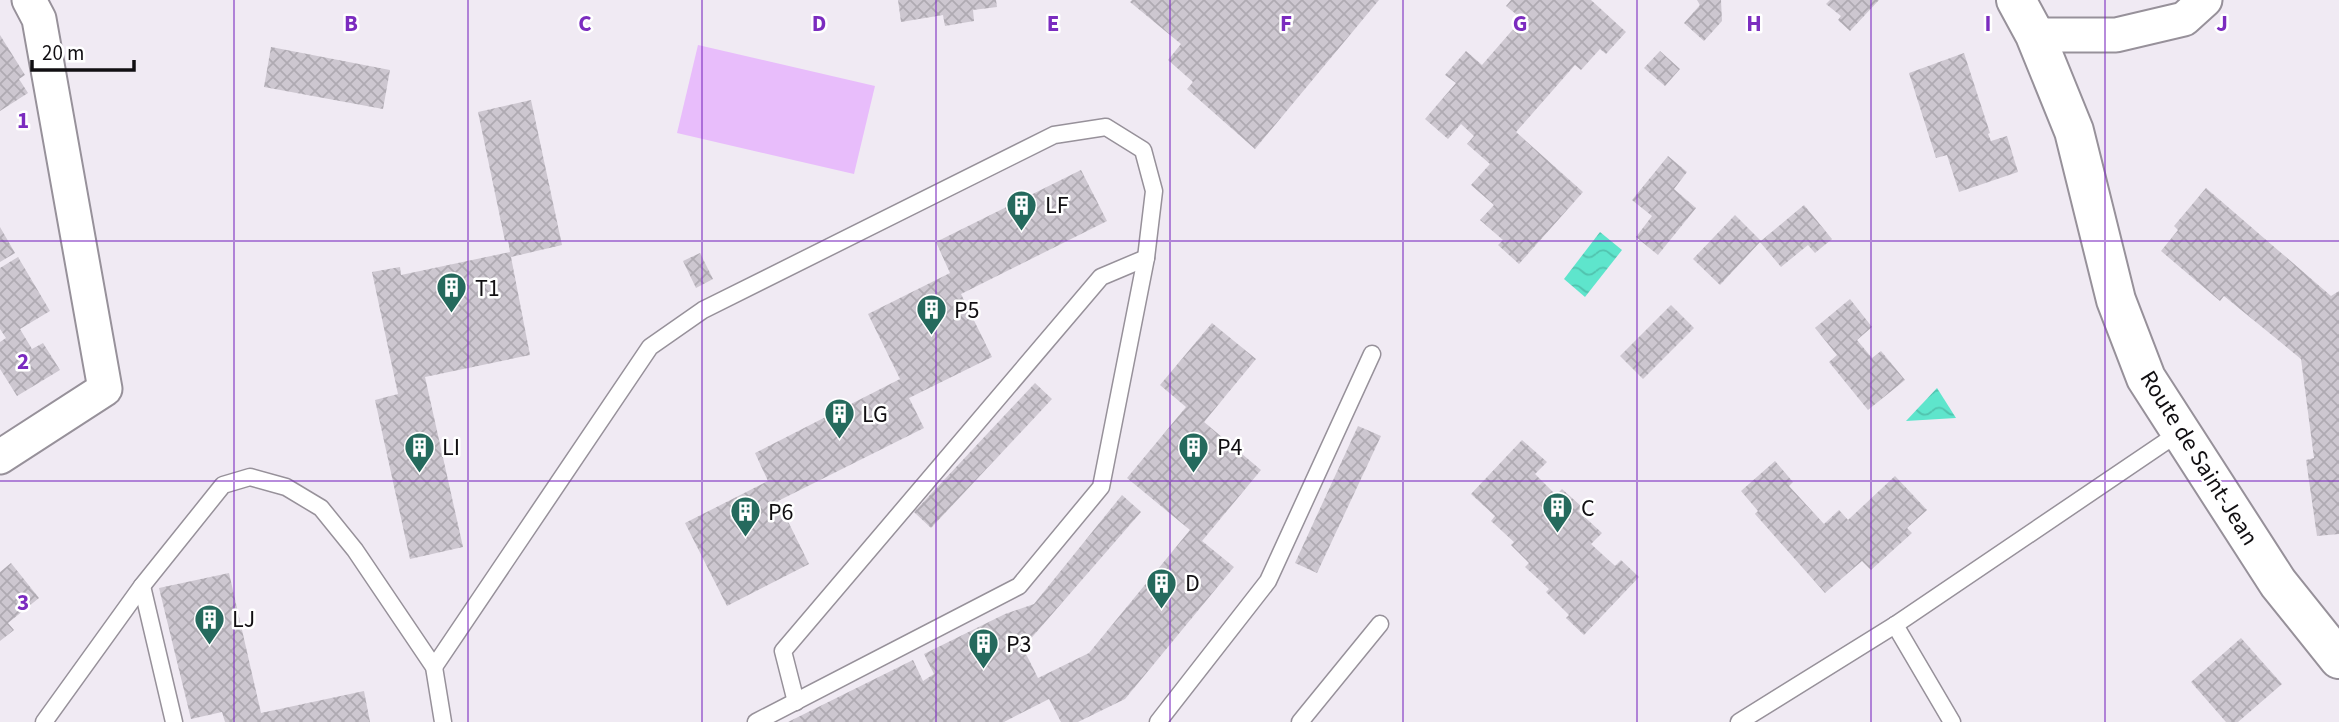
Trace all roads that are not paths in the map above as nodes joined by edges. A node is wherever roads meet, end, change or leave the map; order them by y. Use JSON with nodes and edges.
{"nodes":[{"id":1,"x":29,"y":0,"type":"edge"},
{"id":2,"x":2015,"y":0,"type":"edge"},
{"id":3,"x":2205,"y":0,"type":"edge"},
{"id":4,"x":2035,"y":35,"type":"junction"},
{"id":5,"x":1146,"y":258,"type":"junction"},
{"id":6,"x":1372,"y":354,"type":"dead end"},
{"id":7,"x":2180,"y":432,"type":"junction"},
{"id":8,"x":0,"y":457,"type":"edge"},
{"id":9,"x":142,"y":586,"type":"junction"},
{"id":10,"x":1380,"y":624,"type":"dead end"},
{"id":11,"x":1895,"y":625,"type":"junction"},
{"id":12,"x":2339,"y":659,"type":"edge"},
{"id":13,"x":434,"y":667,"type":"junction"},
{"id":14,"x":796,"y":702,"type":"junction"},
{"id":15,"x":44,"y":722,"type":"edge"},
{"id":16,"x":174,"y":722,"type":"edge"},
{"id":17,"x":443,"y":722,"type":"edge"},
{"id":18,"x":756,"y":722,"type":"edge"},
{"id":19,"x":1158,"y":722,"type":"edge"},
{"id":20,"x":1300,"y":722,"type":"edge"},
{"id":21,"x":1739,"y":722,"type":"edge"},
{"id":22,"x":1952,"y":722,"type":"edge"}],
"edges":[{"from":1,"to":8,"type":"street"},
{"from":2,"to":4,"type":"street","name":"Route de Saint-Jean"},
{"from":3,"to":4,"type":"street"},
{"from":4,"to":7,"type":"street","name":"Route de Saint-Jean"},
{"from":5,"to":13,"type":"lane"},
{"from":5,"to":14,"type":"lane"},
{"from":5,"to":14,"type":"lane"},
{"from":6,"to":19,"type":"lane"},
{"from":7,"to":11,"type":"lane"},
{"from":7,"to":12,"type":"street","name":"Route de Saint-Jean"},
{"from":9,"to":13,"type":"lane"},
{"from":9,"to":15,"type":"lane"},
{"from":9,"to":16,"type":"lane"},
{"from":10,"to":20,"type":"lane"},
{"from":11,"to":21,"type":"lane"},
{"from":11,"to":22,"type":"lane"},
{"from":13,"to":17,"type":"lane"},
{"from":14,"to":18,"type":"lane"}]}
